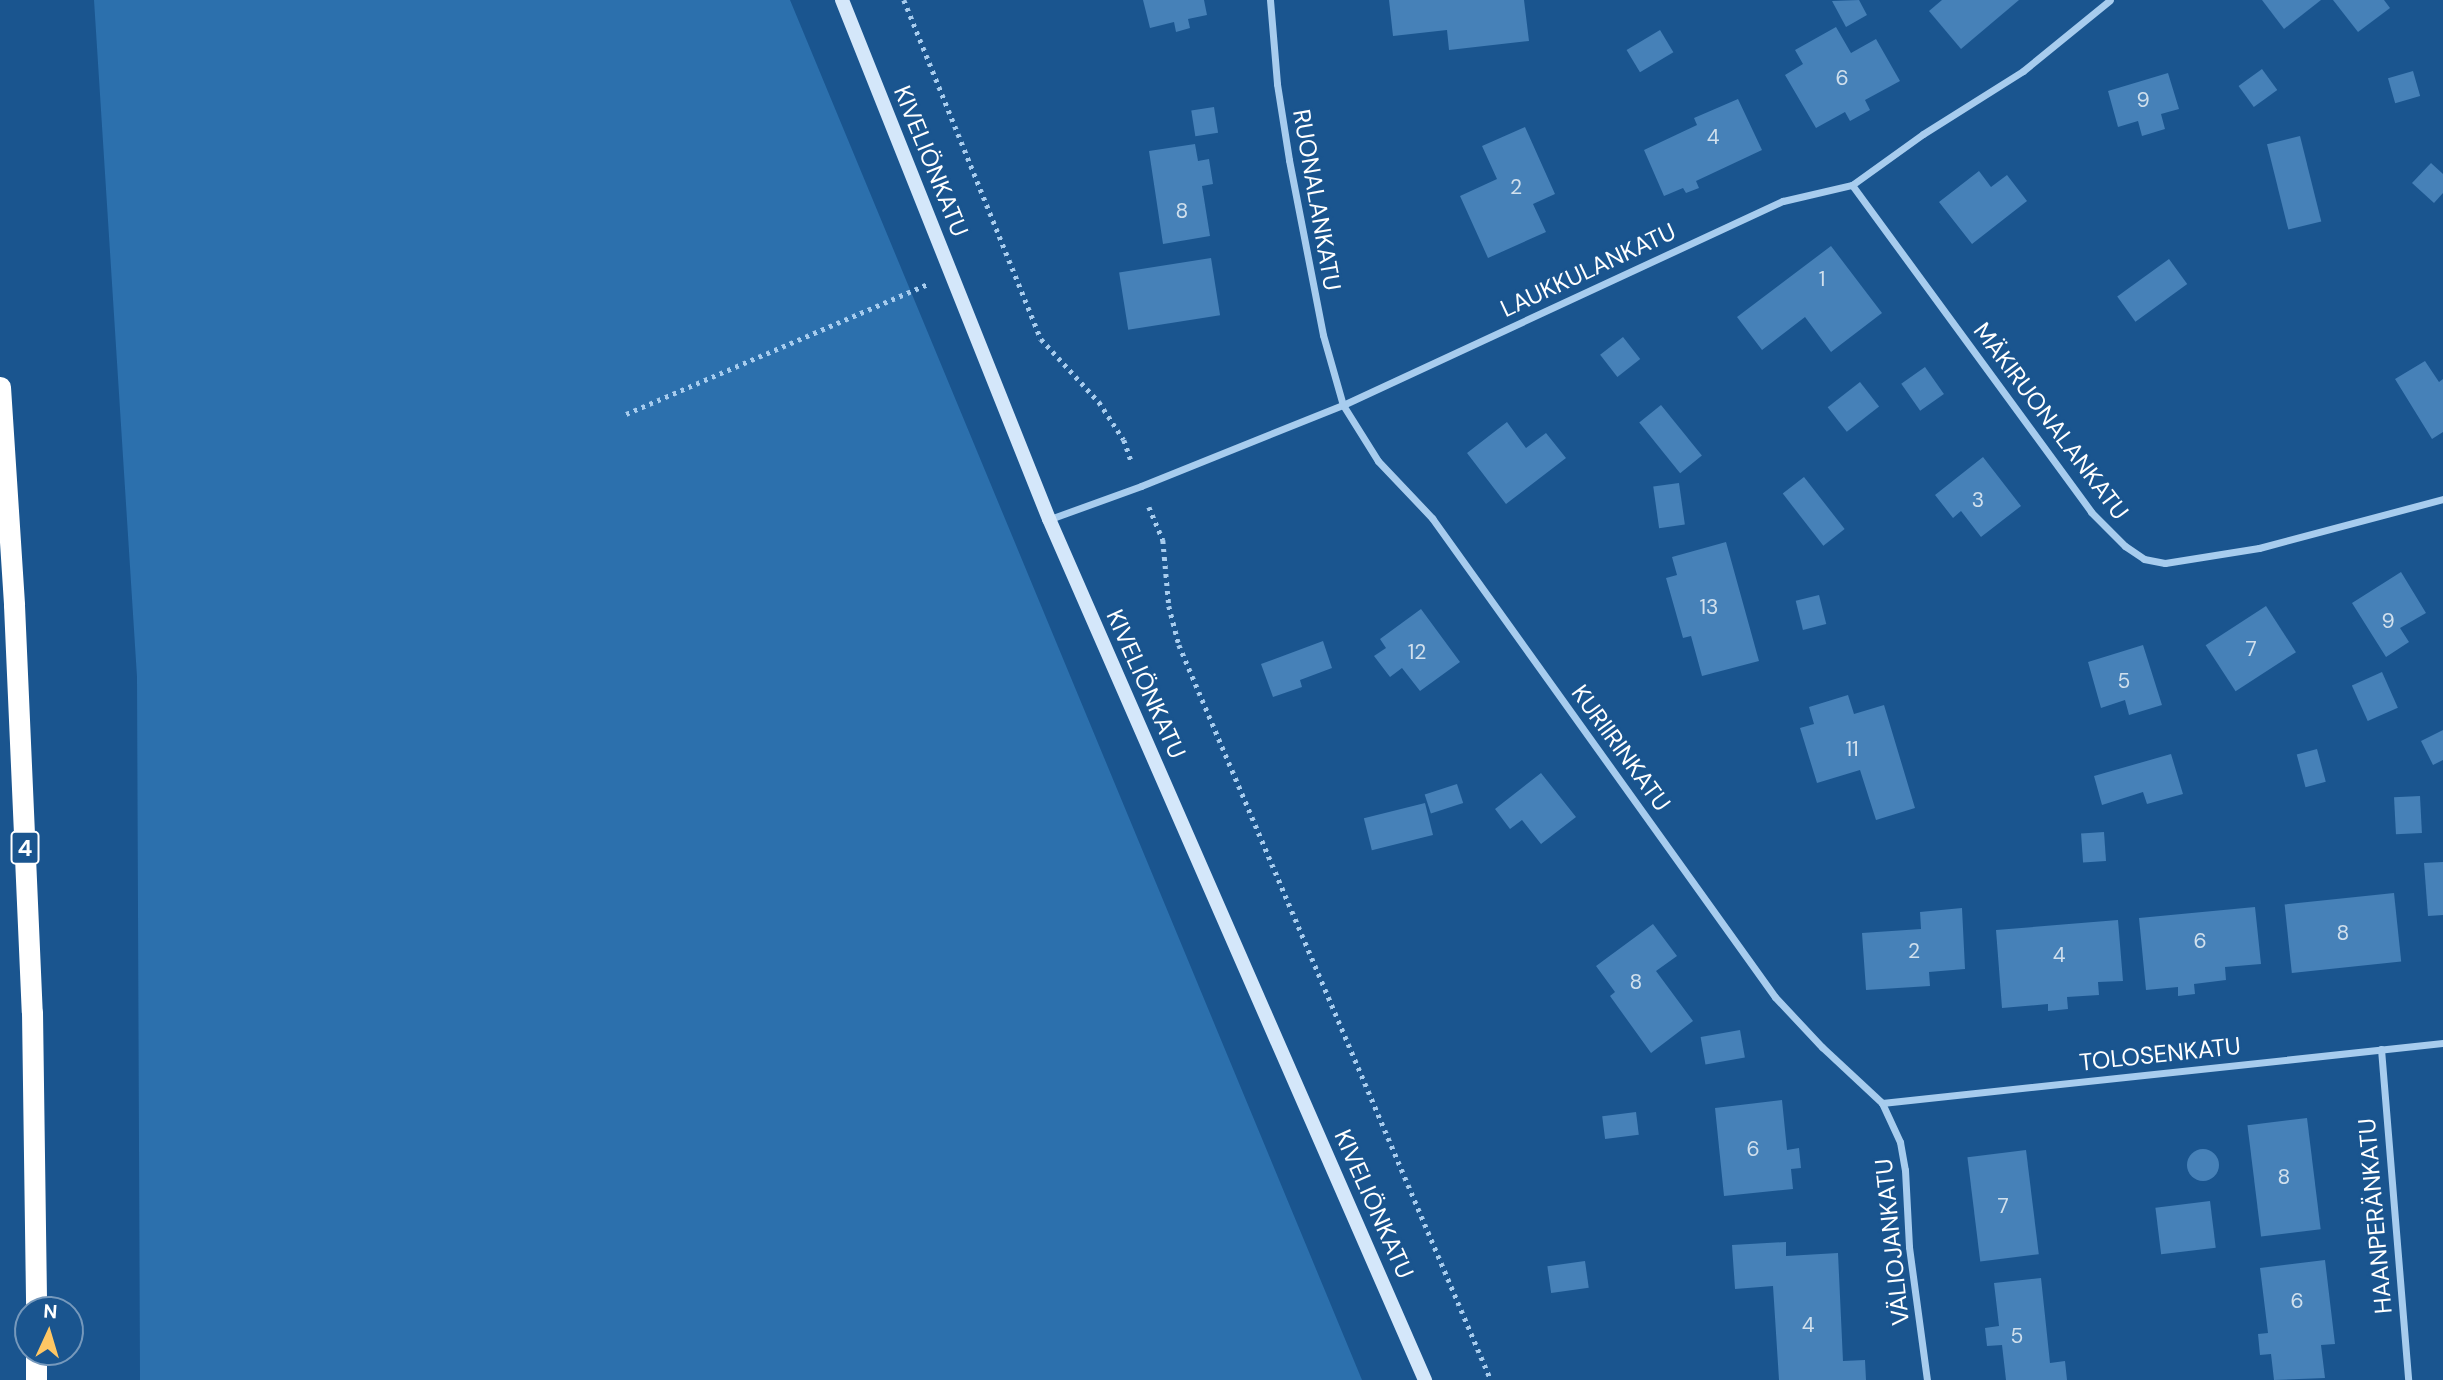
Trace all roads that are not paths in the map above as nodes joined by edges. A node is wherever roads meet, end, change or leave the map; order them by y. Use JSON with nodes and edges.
{"nodes":[{"id":1,"x":842,"y":0,"type":"edge"},
{"id":2,"x":1270,"y":0,"type":"edge"},
{"id":3,"x":2110,"y":0,"type":"edge"},
{"id":4,"x":1852,"y":185,"type":"junction"},
{"id":5,"x":0,"y":387,"type":"edge"},
{"id":6,"x":1343,"y":405,"type":"junction"},
{"id":7,"x":2443,"y":499,"type":"edge"},
{"id":8,"x":1049,"y":519,"type":"junction"},
{"id":9,"x":2443,"y":1043,"type":"edge"},
{"id":10,"x":2381,"y":1049,"type":"junction"},
{"id":11,"x":1882,"y":1103,"type":"junction"},
{"id":12,"x":36,"y":1296,"type":"edge"},
{"id":13,"x":1425,"y":1380,"type":"edge"},
{"id":14,"x":1927,"y":1380,"type":"edge"},
{"id":15,"x":2408,"y":1380,"type":"edge"}],
"edges":[{"from":1,"to":8,"type":"main road","name":"KIVELIÖNKATU"},
{"from":2,"to":6,"type":"street","name":"RUONALANKATU"},
{"from":3,"to":4,"type":"street","name":"LAUKKULANKATU"},
{"from":4,"to":6,"type":"street","name":"LAUKKULANKATU"},
{"from":4,"to":7,"type":"street","name":"MÄKIRUONALANKATU"},
{"from":5,"to":12,"type":"highway","number":"4"},
{"from":6,"to":8,"type":"street","name":"LAUKKULANKATU"},
{"from":6,"to":11,"type":"street","name":"KURIIRINKATU"},
{"from":8,"to":13,"type":"main road","name":"KIVELIÖNKATU"},
{"from":9,"to":10,"type":"street","name":"TOLOSENKATU"},
{"from":10,"to":11,"type":"street","name":"TOLOSENKATU"},
{"from":10,"to":15,"type":"street","name":"HAANPERÄNKATU"},
{"from":11,"to":14,"type":"street","name":"VÄLIOJANKATU"}]}
